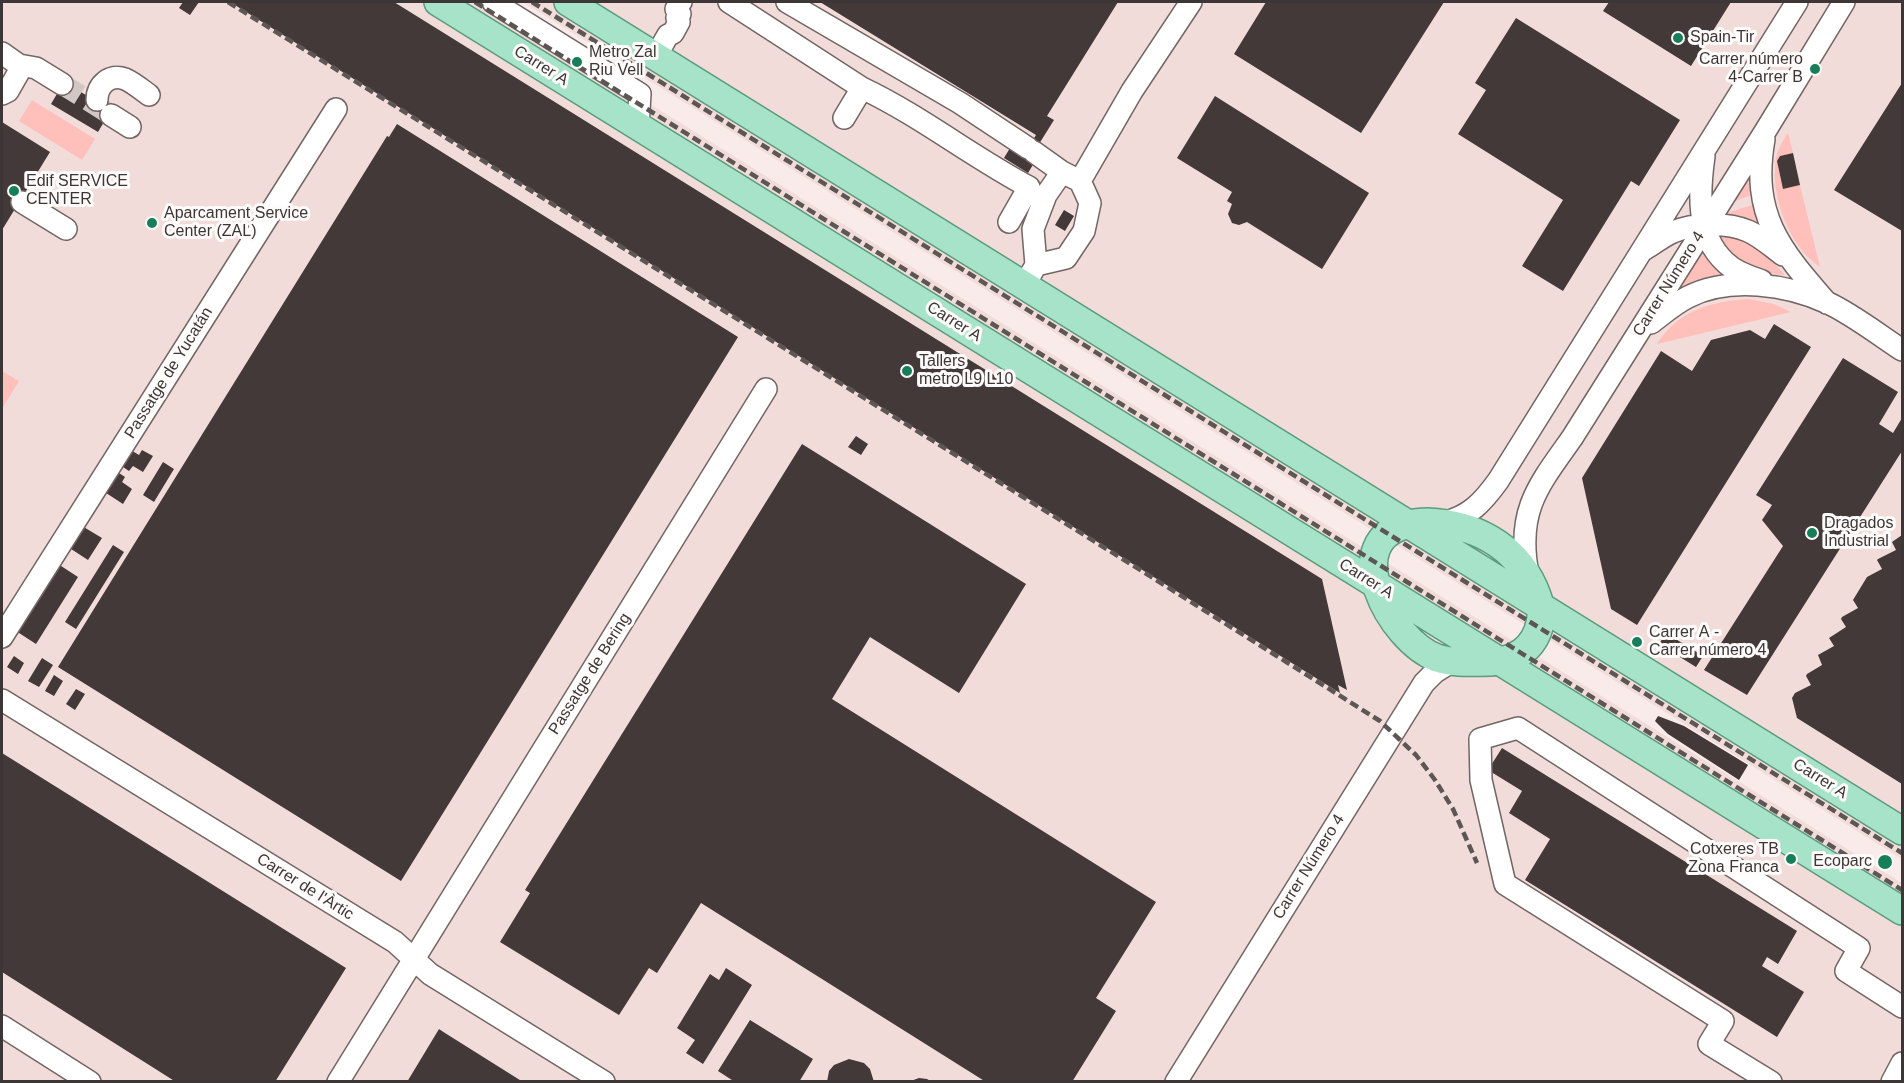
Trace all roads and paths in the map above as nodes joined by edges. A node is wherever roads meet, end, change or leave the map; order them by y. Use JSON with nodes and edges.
{"nodes":[{"id":1,"x":438,"y":2,"type":"edge"},
{"id":2,"x":492,"y":2,"type":"edge"},
{"id":3,"x":568,"y":2,"type":"edge"},
{"id":4,"x":729,"y":2,"type":"edge"},
{"id":5,"x":787,"y":2,"type":"edge"},
{"id":6,"x":1191,"y":2,"type":"edge"},
{"id":7,"x":1797,"y":2,"type":"edge"},
{"id":8,"x":1844,"y":2,"type":"edge"},
{"id":9,"x":672,"y":25,"type":"edge"},
{"id":10,"x":11,"y":72,"type":"edge"},
{"id":11,"x":59,"y":88,"type":"tunnel mouth"},
{"id":12,"x":862,"y":88,"type":"junction"},
{"id":13,"x":149,"y":95,"type":"dead end"},
{"id":14,"x":336,"y":109,"type":"dead end"},
{"id":15,"x":844,"y":118,"type":"dead end"},
{"id":16,"x":638,"y":126,"type":"junction"},
{"id":17,"x":127,"y":130,"type":"dead end"},
{"id":18,"x":1766,"y":130,"type":"junction"},
{"id":19,"x":1704,"y":150,"type":"junction"},
{"id":20,"x":1071,"y":176,"type":"junction"},
{"id":21,"x":1038,"y":191,"type":"junction"},
{"id":22,"x":22,"y":202,"type":"dead end"},
{"id":23,"x":1009,"y":222,"type":"dead end"},
{"id":24,"x":1705,"y":226,"type":"junction"},
{"id":25,"x":66,"y":230,"type":"dead end"},
{"id":26,"x":1641,"y":252,"type":"junction"},
{"id":27,"x":1791,"y":260,"type":"junction"},
{"id":28,"x":1030,"y":275,"type":"junction"},
{"id":29,"x":1774,"y":286,"type":"junction"},
{"id":30,"x":1828,"y":303,"type":"junction"},
{"id":31,"x":1640,"y":332,"type":"junction"},
{"id":32,"x":1902,"y":350,"type":"edge"},
{"id":33,"x":766,"y":389,"type":"dead end"},
{"id":34,"x":1443,"y":522,"type":"junction"},
{"id":35,"x":1409,"y":524,"type":"junction"},
{"id":36,"x":1528,"y":574,"type":"junction"},
{"id":37,"x":1375,"y":585,"type":"junction"},
{"id":38,"x":1541,"y":607,"type":"junction"},
{"id":39,"x":2,"y":637,"type":"edge"},
{"id":40,"x":1500,"y":661,"type":"junction"},
{"id":41,"x":1451,"y":662,"type":"junction"},
{"id":42,"x":2,"y":700,"type":"edge"},
{"id":43,"x":1902,"y":831,"type":"edge"},
{"id":44,"x":1902,"y":911,"type":"edge"},
{"id":45,"x":414,"y":960,"type":"junction"},
{"id":46,"x":1902,"y":1007,"type":"edge"},
{"id":47,"x":2,"y":1026,"type":"edge"},
{"id":48,"x":1902,"y":1063,"type":"edge"},
{"id":49,"x":90,"y":1082,"type":"edge"},
{"id":50,"x":338,"y":1082,"type":"edge"},
{"id":51,"x":604,"y":1082,"type":"edge"},
{"id":52,"x":1176,"y":1082,"type":"edge"},
{"id":53,"x":1771,"y":1082,"type":"edge"},
{"id":54,"x":1892,"y":1082,"type":"edge"}],
"edges":[{"from":1,"to":16,"type":"main road","name":"Carrer A"},
{"from":2,"to":16,"type":"street"},
{"from":3,"to":9,"type":"main road"},
{"from":4,"to":12,"type":"street"},
{"from":5,"to":20,"type":"street"},
{"from":6,"to":20,"type":"street"},
{"from":7,"to":19,"type":"street"},
{"from":8,"to":18,"type":"street","name":"Carrer Número 4"},
{"from":9,"to":28,"type":"main road"},
{"from":10,"to":11,"type":"street"},
{"from":12,"to":15,"type":"street"},
{"from":12,"to":21,"type":"street"},
{"from":13,"to":17,"type":"street"},
{"from":14,"to":39,"type":"street","name":"Passatge de Yucatán"},
{"from":16,"to":37,"type":"main road","name":"Carrer A"},
{"from":18,"to":24,"type":"street","name":"Carrer Número 4"},
{"from":18,"to":27,"type":"street"},
{"from":19,"to":24,"type":"street"},
{"from":19,"to":26,"type":"street"},
{"from":20,"to":21,"type":"street"},
{"from":20,"to":28,"type":"street"},
{"from":21,"to":23,"type":"street"},
{"from":21,"to":28,"type":"street"},
{"from":22,"to":25,"type":"street"},
{"from":24,"to":26,"type":"street"},
{"from":24,"to":27,"type":"street"},
{"from":24,"to":29,"type":"street"},
{"from":24,"to":31,"type":"street","name":"Carrer Número 4"},
{"from":26,"to":34,"type":"street"},
{"from":27,"to":30,"type":"street"},
{"from":28,"to":35,"type":"main road"},
{"from":29,"to":30,"type":"street"},
{"from":29,"to":31,"type":"street"},
{"from":30,"to":32,"type":"street"},
{"from":31,"to":36,"type":"street","name":"Carrer Número 4"},
{"from":33,"to":45,"type":"street","name":"Passatge de Bering"},
{"from":34,"to":35,"type":"main road"},
{"from":34,"to":36,"type":"main road"},
{"from":35,"to":37,"type":"main road"},
{"from":35,"to":38,"type":"main road"},
{"from":36,"to":38,"type":"main road"},
{"from":37,"to":40,"type":"main road","name":"Carrer A"},
{"from":37,"to":41,"type":"main road"},
{"from":38,"to":40,"type":"main road"},
{"from":38,"to":43,"type":"main road","name":"Carrer A"},
{"from":40,"to":41,"type":"main road"},
{"from":40,"to":44,"type":"main road","name":"Carrer A"},
{"from":41,"to":52,"type":"street","name":"Carrer Número 4"},
{"from":42,"to":45,"type":"street","name":"Carrer de l'Àrtic"},
{"from":45,"to":50,"type":"street","name":"Passatge de Bering"},
{"from":45,"to":51,"type":"street","name":"Carrer de l'Àrtic"},
{"from":46,"to":53,"type":"street"},
{"from":47,"to":49,"type":"street"},
{"from":48,"to":54,"type":"street"}]}
